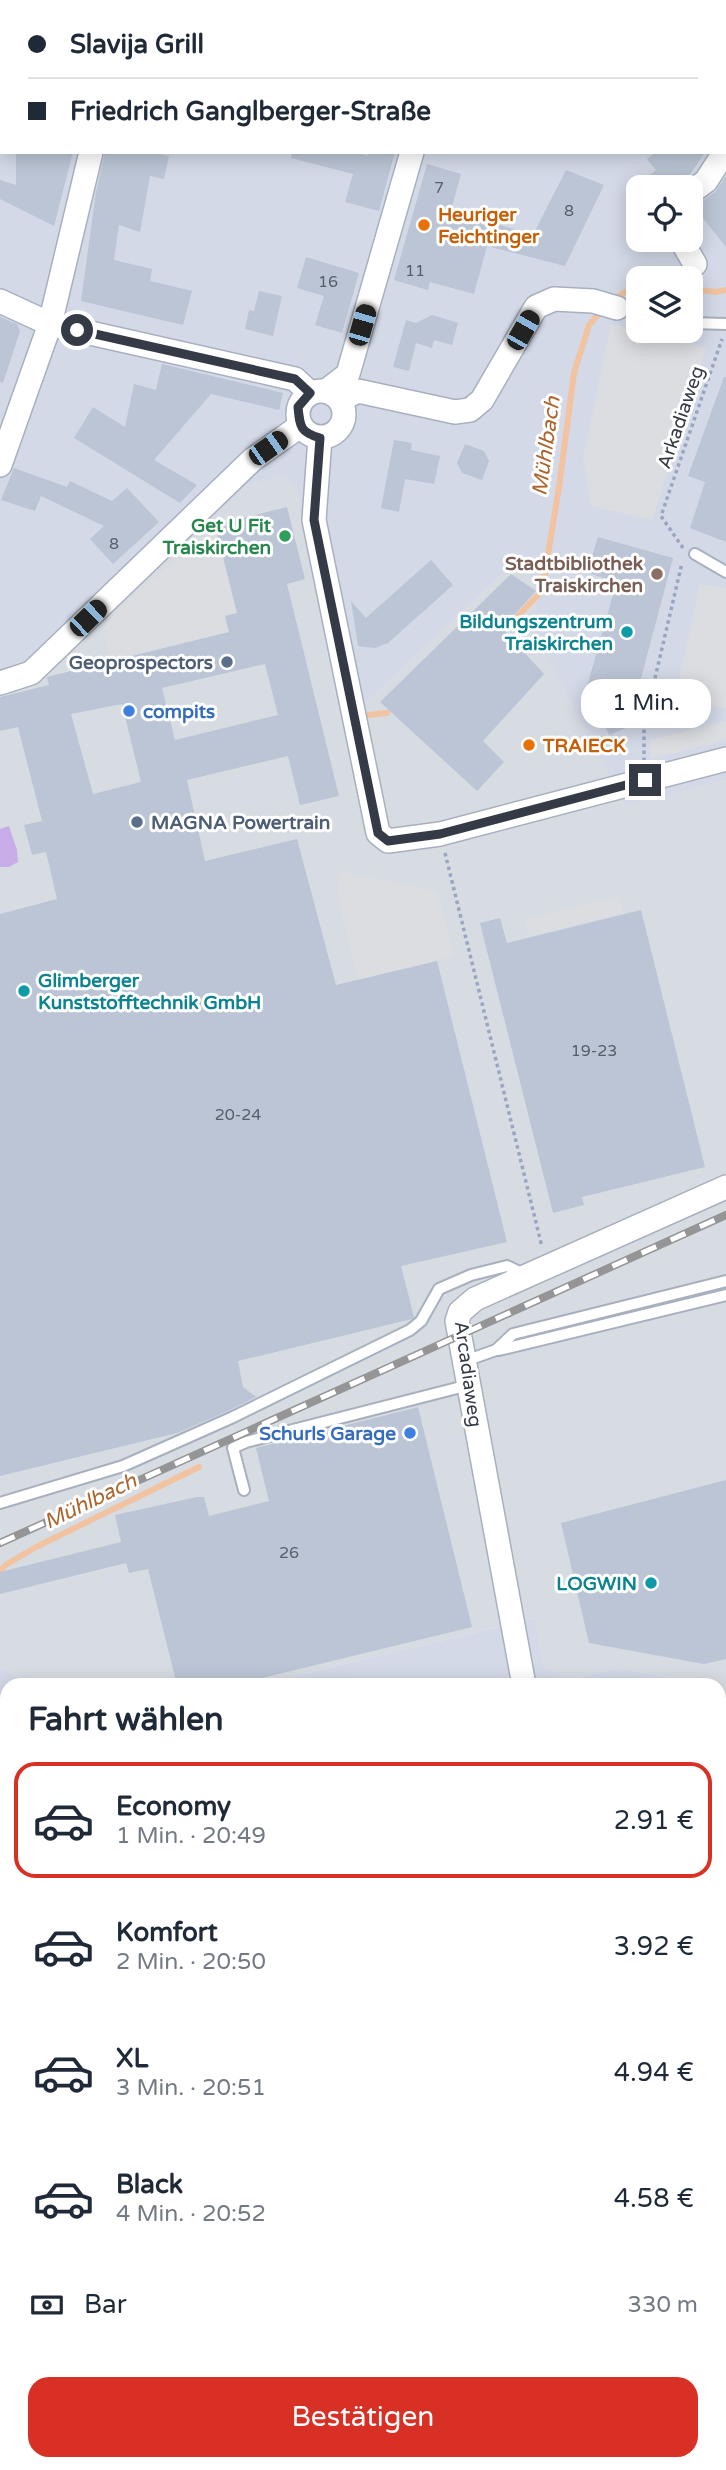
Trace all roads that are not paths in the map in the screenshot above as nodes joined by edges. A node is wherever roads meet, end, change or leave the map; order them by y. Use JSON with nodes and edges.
{"nodes":[{"id":1,"x":91,"y":154,"type":"edge"},
{"id":2,"x":411,"y":154,"type":"edge"},
{"id":3,"x":723,"y":154,"type":"edge"},
{"id":4,"x":703,"y":183,"type":"edge"},
{"id":5,"x":0,"y":301,"type":"edge"},
{"id":6,"x":626,"y":309,"type":"edge"},
{"id":7,"x":50,"y":324,"type":"junction"},
{"id":8,"x":703,"y":324,"type":"edge"},
{"id":9,"x":726,"y":326,"type":"edge"},
{"id":10,"x":325,"y":394,"type":"junction"},
{"id":11,"x":300,"y":426,"type":"junction"},
{"id":12,"x":320,"y":438,"type":"junction"},
{"id":13,"x":0,"y":466,"type":"edge"},
{"id":14,"x":695,"y":554,"type":"dead end"},
{"id":15,"x":726,"y":572,"type":"edge"},
{"id":16,"x":0,"y":683,"type":"edge"},
{"id":17,"x":726,"y":759,"type":"edge"},
{"id":18,"x":726,"y":1186,"type":"edge"},
{"id":19,"x":538,"y":1272,"type":"junction"},
{"id":20,"x":726,"y":1281,"type":"edge"},
{"id":21,"x":726,"y":1295,"type":"edge"},
{"id":22,"x":496,"y":1350,"type":"junction"},
{"id":23,"x":465,"y":1361,"type":"junction"},
{"id":24,"x":469,"y":1385,"type":"junction"},
{"id":25,"x":244,"y":1489,"type":"dead end"},
{"id":26,"x":0,"y":1503,"type":"edge"},
{"id":27,"x":523,"y":1678,"type":"edge"}],
"edges":[{"from":1,"to":7,"type":"street"},
{"from":2,"to":10,"type":"street"},
{"from":3,"to":4,"type":"street"},
{"from":5,"to":7,"type":"street"},
{"from":6,"to":10,"type":"street"},
{"from":7,"to":10,"type":"street"},
{"from":7,"to":13,"type":"street"},
{"from":8,"to":9,"type":"lane"},
{"from":10,"to":11,"type":"street"},
{"from":10,"to":12,"type":"street"},
{"from":11,"to":12,"type":"street"},
{"from":11,"to":16,"type":"street"},
{"from":12,"to":17,"type":"street"},
{"from":14,"to":15,"type":"lane"},
{"from":18,"to":19,"type":"street","name":"Arcadiaweg"},
{"from":19,"to":23,"type":"street","name":"Arcadiaweg"},
{"from":19,"to":26,"type":"lane"},
{"from":20,"to":22,"type":"lane"},
{"from":21,"to":22,"type":"lane"},
{"from":22,"to":23,"type":"lane"},
{"from":23,"to":24,"type":"street","name":"Arcadiaweg"},
{"from":24,"to":25,"type":"lane"},
{"from":24,"to":27,"type":"street","name":"Arcadiaweg"}]}
